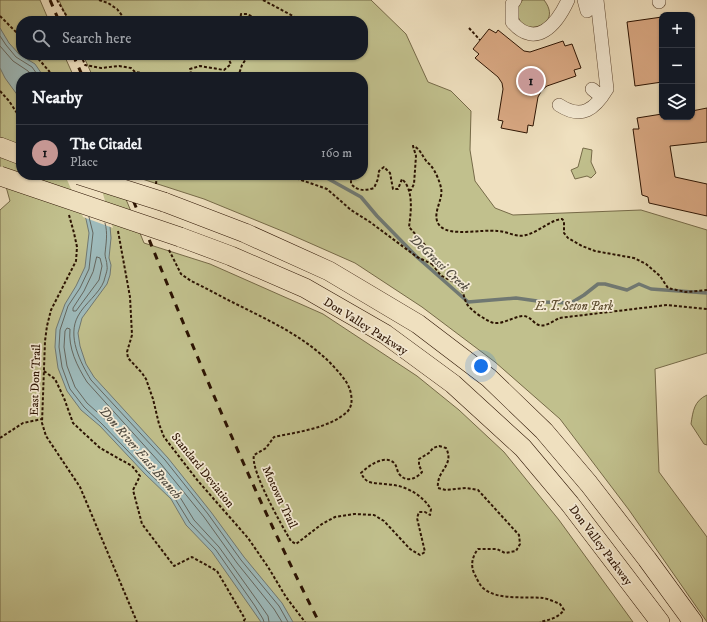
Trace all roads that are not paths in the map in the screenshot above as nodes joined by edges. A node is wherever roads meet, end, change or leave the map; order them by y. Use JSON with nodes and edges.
{"nodes":[{"id":1,"x":515,"y":0,"type":"edge"},
{"id":2,"x":568,"y":0,"type":"edge"},
{"id":3,"x":597,"y":0,"type":"edge"},
{"id":4,"x":592,"y":89,"type":"dead end"},
{"id":5,"x":607,"y":89,"type":"junction"},
{"id":6,"x":559,"y":105,"type":"dead end"},
{"id":7,"x":0,"y":148,"type":"edge"},
{"id":8,"x":16,"y":153,"type":"edge"},
{"id":9,"x":0,"y":176,"type":"edge"},
{"id":10,"x":95,"y":180,"type":"edge"},
{"id":11,"x":660,"y":622,"type":"edge"},
{"id":12,"x":693,"y":622,"type":"edge"}],
"edges":[{"from":1,"to":2,"type":"lane"},
{"from":3,"to":5,"type":"lane"},
{"from":4,"to":5,"type":"lane"},
{"from":5,"to":6,"type":"lane"},
{"from":7,"to":8,"type":"highway"},
{"from":9,"to":11,"type":"highway","name":"Don Valley Parkway","bridge":true},
{"from":10,"to":12,"type":"highway","bridge":true}]}
